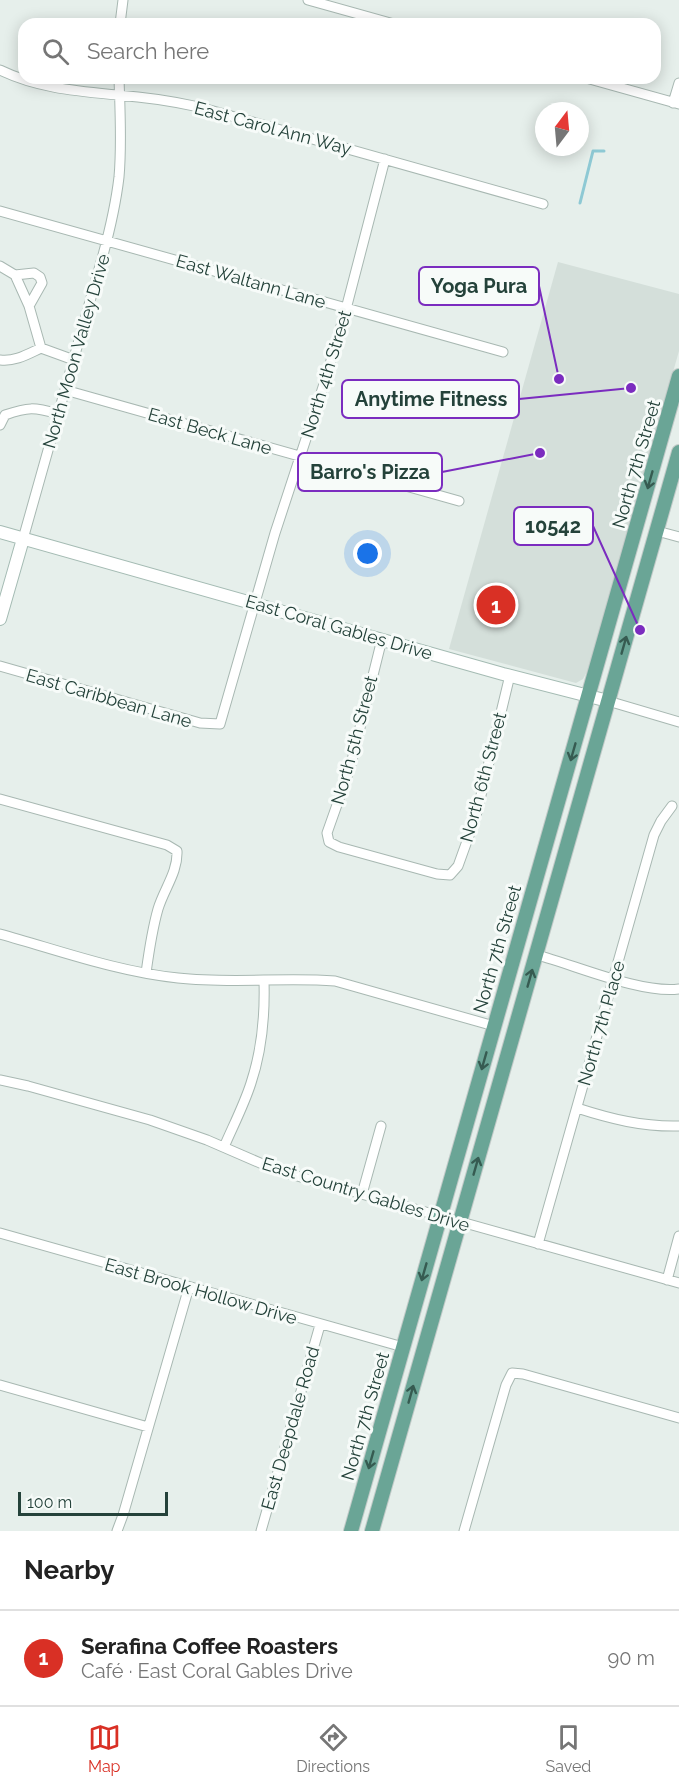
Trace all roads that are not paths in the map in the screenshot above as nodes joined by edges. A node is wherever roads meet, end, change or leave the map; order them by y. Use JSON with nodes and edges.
{"nodes":[{"id":1,"x":123,"y":0,"type":"edge"},
{"id":2,"x":309,"y":0,"type":"edge"},
{"id":3,"x":121,"y":18,"type":"edge"},
{"id":4,"x":373,"y":18,"type":"edge"},
{"id":5,"x":0,"y":70,"type":"edge"},
{"id":6,"x":18,"y":78,"type":"edge"},
{"id":7,"x":679,"y":83,"type":"edge"},
{"id":8,"x":36,"y":84,"type":"edge"},
{"id":9,"x":119,"y":84,"type":"edge"},
{"id":10,"x":608,"y":84,"type":"edge"},
{"id":11,"x":119,"y":95,"type":"junction"},
{"id":12,"x":676,"y":103,"type":"edge"},
{"id":13,"x":385,"y":159,"type":"junction"},
{"id":14,"x":543,"y":204,"type":"dead end"},
{"id":15,"x":0,"y":211,"type":"edge"},
{"id":16,"x":107,"y":241,"type":"junction"},
{"id":17,"x":0,"y":266,"type":"edge"},
{"id":18,"x":15,"y":275,"type":"junction"},
{"id":19,"x":29,"y":306,"type":"junction"},
{"id":20,"x":346,"y":309,"type":"junction"},
{"id":21,"x":42,"y":348,"type":"junction"},
{"id":22,"x":502,"y":352,"type":"dead end"},
{"id":23,"x":0,"y":360,"type":"edge"},
{"id":24,"x":74,"y":360,"type":"junction"},
{"id":25,"x":679,"y":376,"type":"edge"},
{"id":26,"x":65,"y":390,"type":"junction"},
{"id":27,"x":58,"y":414,"type":"junction"},
{"id":28,"x":0,"y":425,"type":"edge"},
{"id":29,"x":679,"y":452,"type":"edge"},
{"id":30,"x":300,"y":456,"type":"junction"},
{"id":31,"x":459,"y":501,"type":"dead end"},
{"id":32,"x":657,"y":531,"type":"junction"},
{"id":33,"x":0,"y":532,"type":"edge"},
{"id":34,"x":679,"y":537,"type":"edge"},
{"id":35,"x":23,"y":539,"type":"junction"},
{"id":36,"x":254,"y":603,"type":"junction"},
{"id":37,"x":0,"y":619,"type":"edge"},
{"id":38,"x":382,"y":639,"type":"junction"},
{"id":39,"x":0,"y":666,"type":"edge"},
{"id":40,"x":510,"y":675,"type":"junction"},
{"id":41,"x":589,"y":696,"type":"junction"},
{"id":42,"x":608,"y":702,"type":"junction"},
{"id":43,"x":679,"y":722,"type":"edge"},
{"id":44,"x":220,"y":724,"type":"joint"},
{"id":45,"x":0,"y":799,"type":"edge"},
{"id":46,"x":672,"y":806,"type":"dead end"},
{"id":47,"x":450,"y":875,"type":"joint"},
{"id":48,"x":0,"y":934,"type":"edge"},
{"id":49,"x":537,"y":955,"type":"junction"},
{"id":50,"x":146,"y":973,"type":"junction"},
{"id":51,"x":614,"y":978,"type":"junction"},
{"id":52,"x":264,"y":981,"type":"junction"},
{"id":53,"x":679,"y":988,"type":"edge"},
{"id":54,"x":494,"y":1026,"type":"junction"},
{"id":55,"x":0,"y":1080,"type":"edge"},
{"id":56,"x":577,"y":1108,"type":"junction"},
{"id":57,"x":381,"y":1126,"type":"dead end"},
{"id":58,"x":679,"y":1126,"type":"edge"},
{"id":59,"x":224,"y":1148,"type":"junction"},
{"id":60,"x":362,"y":1194,"type":"junction"},
{"id":61,"x":441,"y":1216,"type":"junction"},
{"id":62,"x":459,"y":1222,"type":"junction"},
{"id":63,"x":0,"y":1233,"type":"edge"},
{"id":64,"x":679,"y":1236,"type":"edge"},
{"id":65,"x":538,"y":1244,"type":"junction"},
{"id":66,"x":667,"y":1280,"type":"junction"},
{"id":67,"x":679,"y":1283,"type":"edge"},
{"id":68,"x":189,"y":1287,"type":"junction"},
{"id":69,"x":320,"y":1325,"type":"junction"},
{"id":70,"x":403,"y":1347,"type":"junction"},
{"id":71,"x":0,"y":1385,"type":"edge"},
{"id":72,"x":679,"y":1418,"type":"edge"},
{"id":73,"x":148,"y":1427,"type":"junction"},
{"id":74,"x":117,"y":1531,"type":"edge"},
{"id":75,"x":261,"y":1531,"type":"edge"},
{"id":76,"x":351,"y":1531,"type":"edge"},
{"id":77,"x":372,"y":1531,"type":"edge"},
{"id":78,"x":464,"y":1531,"type":"edge"}],
"edges":[{"from":1,"to":3,"type":"street"},
{"from":2,"to":4,"type":"street"},
{"from":5,"to":6,"type":"street","name":"East Carol Ann Way"},
{"from":7,"to":12,"type":"street"},
{"from":8,"to":11,"type":"street","name":"East Carol Ann Way"},
{"from":9,"to":11,"type":"street","name":"North Moon Valley Drive"},
{"from":10,"to":12,"type":"street"},
{"from":11,"to":13,"type":"street","name":"East Carol Ann Way"},
{"from":11,"to":16,"type":"street","name":"North Moon Valley Drive"},
{"from":13,"to":14,"type":"street","name":"East Carol Ann Way"},
{"from":13,"to":20,"type":"street","name":"North 4th Street"},
{"from":15,"to":16,"type":"street","name":"East Waltann Lane"},
{"from":16,"to":20,"type":"street","name":"East Waltann Lane"},
{"from":16,"to":24,"type":"street","name":"North Moon Valley Drive"},
{"from":17,"to":18,"type":"street"},
{"from":18,"to":19,"type":"street"},
{"from":18,"to":19,"type":"street"},
{"from":19,"to":21,"type":"street"},
{"from":20,"to":22,"type":"street","name":"East Waltann Lane"},
{"from":20,"to":30,"type":"street","name":"North 4th Street"},
{"from":21,"to":23,"type":"street"},
{"from":21,"to":24,"type":"street"},
{"from":24,"to":26,"type":"street","name":"North Moon Valley Drive"},
{"from":25,"to":41,"type":"main road","name":"North 7th Street","one_way":true},
{"from":26,"to":27,"type":"street","name":"North Moon Valley Drive"},
{"from":26,"to":30,"type":"street","name":"East Beck Lane"},
{"from":27,"to":28,"type":"street"},
{"from":27,"to":35,"type":"street","name":"North Moon Valley Drive"},
{"from":29,"to":32,"type":"main road"},
{"from":30,"to":31,"type":"street","name":"East Beck Lane"},
{"from":30,"to":36,"type":"street","name":"North 4th Street"},
{"from":32,"to":34,"type":"street"},
{"from":42,"to":32,"type":"main road","one_way":true},
{"from":33,"to":35,"type":"street","name":"East Coral Gables Drive"},
{"from":35,"to":36,"type":"street","name":"East Coral Gables Drive"},
{"from":35,"to":37,"type":"street","name":"North Moon Valley Drive"},
{"from":36,"to":38,"type":"street","name":"East Coral Gables Drive"},
{"from":36,"to":44,"type":"street","name":"North 4th Street"},
{"from":38,"to":40,"type":"street","name":"East Coral Gables Drive"},
{"from":38,"to":47,"type":"street","name":"North 5th Street"},
{"from":39,"to":44,"type":"street","name":"East Caribbean Lane"},
{"from":40,"to":41,"type":"street","name":"East Coral Gables Drive"},
{"from":40,"to":47,"type":"street","name":"North 6th Street"},
{"from":41,"to":42,"type":"street","name":"East Coral Gables Drive"},
{"from":41,"to":54,"type":"main road","name":"North 7th Street","one_way":true},
{"from":42,"to":43,"type":"street","name":"East Coral Gables Drive"},
{"from":42,"to":49,"type":"main road"},
{"from":45,"to":50,"type":"street"},
{"from":46,"to":51,"type":"street","name":"North 7th Place"},
{"from":48,"to":50,"type":"street"},
{"from":49,"to":51,"type":"street"},
{"from":62,"to":49,"type":"main road","one_way":true},
{"from":50,"to":52,"type":"street"},
{"from":51,"to":53,"type":"street"},
{"from":51,"to":56,"type":"street","name":"North 7th Place"},
{"from":52,"to":54,"type":"street"},
{"from":52,"to":59,"type":"street"},
{"from":54,"to":61,"type":"main road","name":"North 7th Street","one_way":true},
{"from":55,"to":59,"type":"street","name":"East Country Gables Drive"},
{"from":56,"to":58,"type":"street"},
{"from":56,"to":65,"type":"street","name":"North 7th Place"},
{"from":57,"to":60,"type":"street"},
{"from":59,"to":60,"type":"street","name":"East Country Gables Drive"},
{"from":60,"to":61,"type":"street","name":"East Country Gables Drive"},
{"from":61,"to":62,"type":"street","name":"East Country Gables Drive"},
{"from":61,"to":70,"type":"main road","name":"North 7th Street","one_way":true},
{"from":62,"to":65,"type":"street","name":"East Country Gables Drive"},
{"from":77,"to":62,"type":"main road","one_way":true},
{"from":63,"to":68,"type":"street","name":"East Brook Hollow Drive"},
{"from":64,"to":66,"type":"street"},
{"from":65,"to":66,"type":"street","name":"East Country Gables Drive"},
{"from":66,"to":67,"type":"street","name":"East Country Gables Drive"},
{"from":68,"to":69,"type":"street","name":"East Brook Hollow Drive"},
{"from":68,"to":73,"type":"street"},
{"from":69,"to":70,"type":"street","name":"East Brook Hollow Drive"},
{"from":69,"to":75,"type":"street","name":"East Deepdale Road"},
{"from":70,"to":76,"type":"main road","name":"North 7th Street","one_way":true},
{"from":71,"to":73,"type":"street"},
{"from":72,"to":78,"type":"street"},
{"from":73,"to":74,"type":"street"}]}
